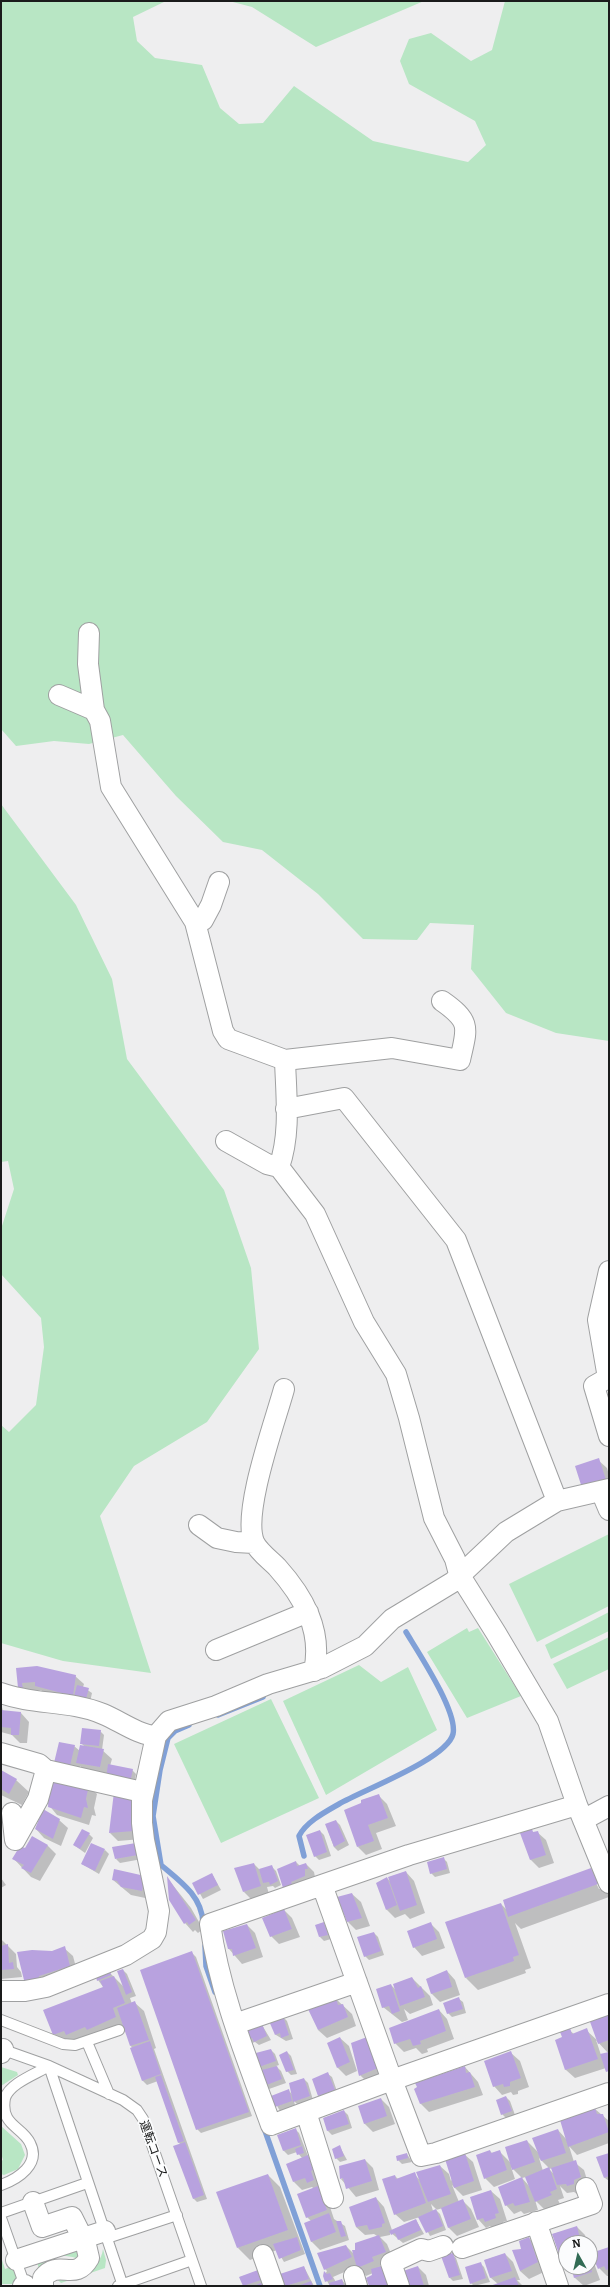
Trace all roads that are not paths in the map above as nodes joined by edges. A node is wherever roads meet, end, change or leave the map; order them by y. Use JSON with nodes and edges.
{"nodes":[{"id":1,"x":89,"y":633,"type":"dead end"},
{"id":2,"x":59,"y":695,"type":"dead end"},
{"id":3,"x":94,"y":710,"type":"junction"},
{"id":4,"x":219,"y":882,"type":"dead end"},
{"id":5,"x":195,"y":922,"type":"junction"},
{"id":6,"x":442,"y":1001,"type":"dead end"},
{"id":7,"x":285,"y":1060,"type":"junction"},
{"id":8,"x":286,"y":1109,"type":"junction"},
{"id":9,"x":226,"y":1141,"type":"dead end"},
{"id":10,"x":279,"y":1167,"type":"junction"},
{"id":11,"x":609,"y":1271,"type":"edge"},
{"id":12,"x":284,"y":1389,"type":"dead end"},
{"id":13,"x":609,"y":1436,"type":"edge"},
{"id":14,"x":605,"y":1490,"type":"edge"},
{"id":15,"x":557,"y":1501,"type":"junction"},
{"id":16,"x":609,"y":1510,"type":"edge"},
{"id":17,"x":200,"y":1525,"type":"dead end"},
{"id":18,"x":254,"y":1542,"type":"junction"},
{"id":19,"x":459,"y":1574,"type":"junction"},
{"id":20,"x":308,"y":1612,"type":"junction"},
{"id":21,"x":216,"y":1650,"type":"dead end"},
{"id":22,"x":314,"y":1671,"type":"junction"},
{"id":23,"x":1,"y":1692,"type":"edge"},
{"id":24,"x":156,"y":1736,"type":"junction"},
{"id":25,"x":1,"y":1753,"type":"edge"},
{"id":26,"x":46,"y":1770,"type":"junction"},
{"id":27,"x":142,"y":1792,"type":"junction"},
{"id":28,"x":609,"y":1806,"type":"edge"},
{"id":29,"x":12,"y":1813,"type":"dead end"},
{"id":30,"x":580,"y":1813,"type":"junction"},
{"id":31,"x":609,"y":1883,"type":"edge"},
{"id":32,"x":322,"y":1885,"type":"junction"},
{"id":33,"x":357,"y":1982,"type":"junction"},
{"id":34,"x":2,"y":1989,"type":"edge"},
{"id":35,"x":609,"y":2004,"type":"edge"},
{"id":36,"x":1,"y":2020,"type":"edge"},
{"id":37,"x":235,"y":2024,"type":"junction"},
{"id":38,"x":119,"y":2030,"type":"dead end"},
{"id":39,"x":87,"y":2042,"type":"junction"},
{"id":40,"x":2,"y":2050,"type":"edge"},
{"id":41,"x":49,"y":2066,"type":"junction"},
{"id":42,"x":392,"y":2080,"type":"junction"},
{"id":43,"x":609,"y":2093,"type":"edge"},
{"id":44,"x":109,"y":2094,"type":"junction"},
{"id":45,"x":306,"y":2112,"type":"junction"},
{"id":46,"x":87,"y":2183,"type":"junction"},
{"id":47,"x":1,"y":2185,"type":"edge"},
{"id":48,"x":586,"y":2188,"type":"dead end"},
{"id":49,"x":333,"y":2198,"type":"dead end"},
{"id":50,"x":33,"y":2202,"type":"junction"},
{"id":51,"x":1,"y":2213,"type":"edge"},
{"id":52,"x":177,"y":2215,"type":"junction"},
{"id":53,"x":1,"y":2218,"type":"edge"},
{"id":54,"x":536,"y":2222,"type":"junction"},
{"id":55,"x":106,"y":2234,"type":"junction"},
{"id":56,"x":81,"y":2239,"type":"junction"},
{"id":57,"x":263,"y":2256,"type":"dead end"},
{"id":58,"x":16,"y":2260,"type":"junction"},
{"id":59,"x":192,"y":2260,"type":"junction"},
{"id":60,"x":29,"y":2286,"type":"edge"},
{"id":61,"x":121,"y":2286,"type":"edge"},
{"id":62,"x":201,"y":2286,"type":"edge"},
{"id":63,"x":274,"y":2286,"type":"edge"},
{"id":64,"x":398,"y":2286,"type":"edge"},
{"id":65,"x":558,"y":2286,"type":"edge"}],
"edges":[{"from":1,"to":3,"type":"street"},
{"from":2,"to":3,"type":"street"},
{"from":3,"to":5,"type":"street"},
{"from":4,"to":5,"type":"street"},
{"from":5,"to":7,"type":"street"},
{"from":6,"to":7,"type":"street"},
{"from":7,"to":8,"type":"street"},
{"from":8,"to":10,"type":"street"},
{"from":8,"to":15,"type":"street"},
{"from":9,"to":10,"type":"street"},
{"from":10,"to":19,"type":"street"},
{"from":11,"to":13,"type":"street"},
{"from":12,"to":18,"type":"street"},
{"from":14,"to":15,"type":"street"},
{"from":14,"to":16,"type":"street"},
{"from":15,"to":19,"type":"street"},
{"from":17,"to":18,"type":"street"},
{"from":18,"to":20,"type":"street"},
{"from":19,"to":22,"type":"street"},
{"from":19,"to":30,"type":"street"},
{"from":20,"to":21,"type":"street"},
{"from":20,"to":22,"type":"street"},
{"from":22,"to":24,"type":"street"},
{"from":23,"to":24,"type":"street"},
{"from":24,"to":27,"type":"street"},
{"from":25,"to":26,"type":"street"},
{"from":26,"to":27,"type":"street"},
{"from":26,"to":29,"type":"street"},
{"from":27,"to":34,"type":"street"},
{"from":28,"to":30,"type":"street"},
{"from":30,"to":31,"type":"street"},
{"from":30,"to":32,"type":"street"},
{"from":32,"to":33,"type":"street"},
{"from":32,"to":37,"type":"street"},
{"from":33,"to":37,"type":"street"},
{"from":33,"to":42,"type":"street"},
{"from":35,"to":42,"type":"street"},
{"from":36,"to":39,"type":"lane"},
{"from":37,"to":45,"type":"street"},
{"from":38,"to":39,"type":"lane"},
{"from":39,"to":44,"type":"lane"},
{"from":40,"to":41,"type":"lane","name":"運転コース"},
{"from":41,"to":44,"type":"lane","name":"運転コース"},
{"from":41,"to":46,"type":"lane"},
{"from":41,"to":47,"type":"lane"},
{"from":42,"to":43,"type":"street"},
{"from":42,"to":45,"type":"street"},
{"from":44,"to":52,"type":"lane","name":"運転コース"},
{"from":45,"to":49,"type":"street"},
{"from":46,"to":50,"type":"lane"},
{"from":46,"to":55,"type":"lane"},
{"from":48,"to":54,"type":"street"},
{"from":50,"to":51,"type":"lane"},
{"from":50,"to":56,"type":"street"},
{"from":52,"to":55,"type":"lane"},
{"from":52,"to":59,"type":"lane","name":"運転コース"},
{"from":53,"to":58,"type":"lane"},
{"from":54,"to":64,"type":"street"},
{"from":54,"to":65,"type":"street"},
{"from":55,"to":56,"type":"street"},
{"from":55,"to":61,"type":"lane"},
{"from":56,"to":58,"type":"street"},
{"from":56,"to":60,"type":"street"},
{"from":57,"to":63,"type":"street"},
{"from":58,"to":60,"type":"lane"},
{"from":59,"to":61,"type":"lane"},
{"from":59,"to":62,"type":"lane","name":"運転コース"}]}
